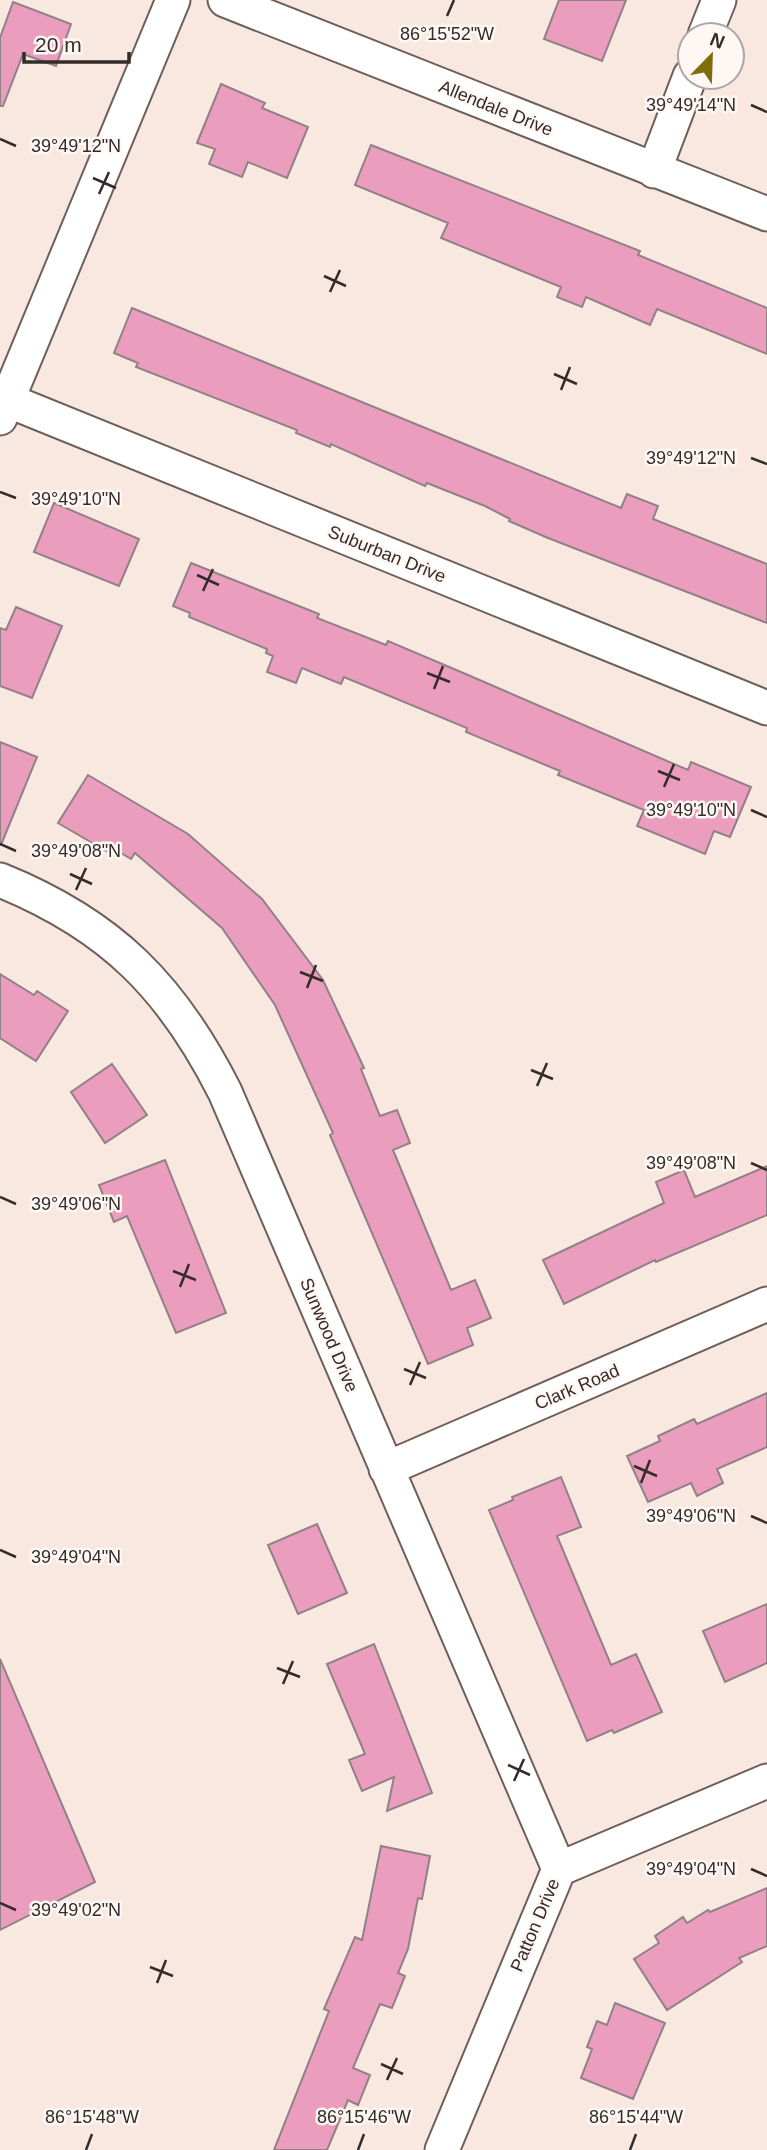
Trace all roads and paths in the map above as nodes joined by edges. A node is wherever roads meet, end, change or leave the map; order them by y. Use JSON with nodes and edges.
{"nodes":[{"id":1,"x":173,"y":0,"type":"edge"},
{"id":2,"x":225,"y":0,"type":"edge"},
{"id":3,"x":719,"y":0,"type":"edge"},
{"id":4,"x":711,"y":21,"type":"edge"},
{"id":5,"x":684,"y":91,"type":"edge"},
{"id":6,"x":654,"y":171,"type":"junction"},
{"id":7,"x":767,"y":214,"type":"edge"},
{"id":8,"x":4,"y":409,"type":"edge"},
{"id":9,"x":767,"y":708,"type":"edge"},
{"id":10,"x":0,"y":880,"type":"edge"},
{"id":11,"x":767,"y":1304,"type":"edge"},
{"id":12,"x":386,"y":1469,"type":"junction"},
{"id":13,"x":767,"y":1781,"type":"edge"},
{"id":14,"x":559,"y":1869,"type":"junction"},
{"id":15,"x":442,"y":2150,"type":"edge"}],
"edges":[{"from":1,"to":8,"type":"street"},
{"from":2,"to":6,"type":"street","name":"Allendale Drive"},
{"from":3,"to":4,"type":"street"},
{"from":5,"to":6,"type":"street"},
{"from":6,"to":7,"type":"street","name":"Allendale Drive"},
{"from":8,"to":9,"type":"street","name":"Suburban Drive"},
{"from":10,"to":12,"type":"street","name":"Sunwood Drive"},
{"from":11,"to":12,"type":"street","name":"Clark Road"},
{"from":12,"to":14,"type":"street","name":"Sunwood Drive"},
{"from":13,"to":14,"type":"street","name":"Patton Drive"},
{"from":14,"to":15,"type":"street","name":"Patton Drive"}]}
